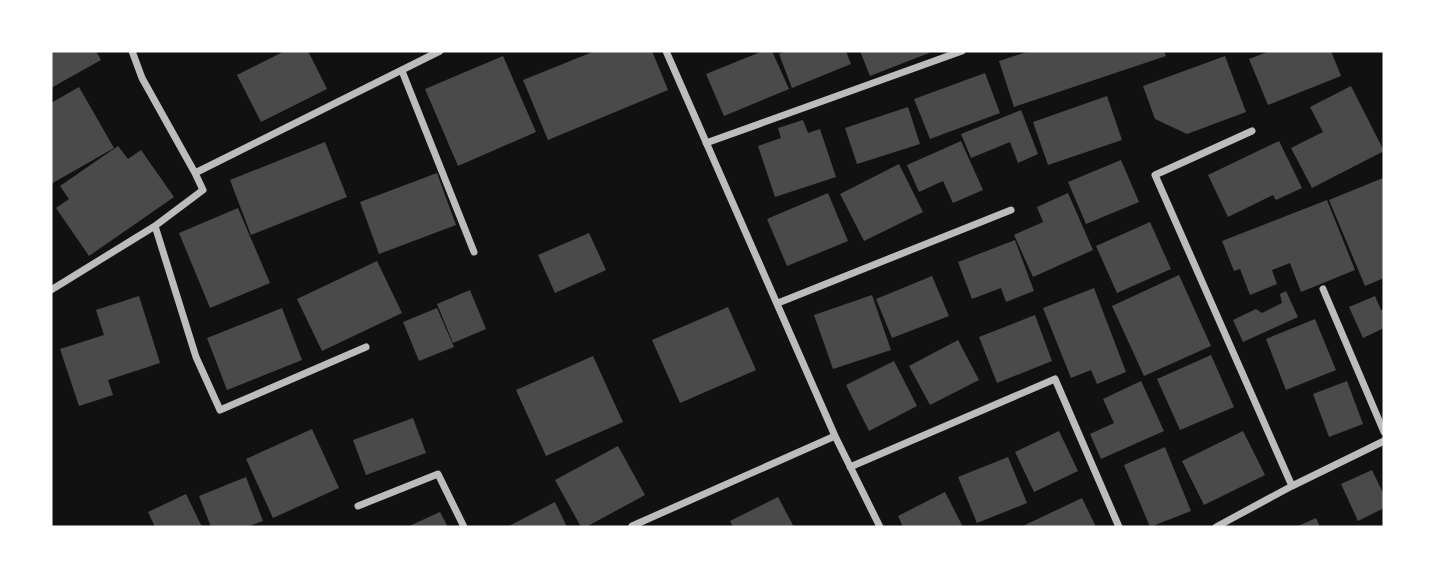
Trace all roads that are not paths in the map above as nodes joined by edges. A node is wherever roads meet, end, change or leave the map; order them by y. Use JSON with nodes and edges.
{"nodes":[{"id":1,"x":132,"y":51,"type":"edge"},
{"id":2,"x":440,"y":51,"type":"edge"},
{"id":3,"x":666,"y":51,"type":"edge"},
{"id":4,"x":962,"y":51,"type":"edge"},
{"id":5,"x":402,"y":71,"type":"junction"},
{"id":6,"x":1252,"y":131,"type":"dead end"},
{"id":7,"x":706,"y":144,"type":"junction"},
{"id":8,"x":195,"y":173,"type":"junction"},
{"id":9,"x":1011,"y":210,"type":"dead end"},
{"id":10,"x":155,"y":226,"type":"junction"},
{"id":11,"x":474,"y":252,"type":"dead end"},
{"id":12,"x":1323,"y":289,"type":"dead end"},
{"id":13,"x":51,"y":290,"type":"edge"},
{"id":14,"x":778,"y":303,"type":"junction"},
{"id":15,"x":366,"y":347,"type":"dead end"},
{"id":16,"x":1384,"y":432,"type":"edge"},
{"id":17,"x":835,"y":436,"type":"junction"},
{"id":18,"x":1384,"y":440,"type":"edge"},
{"id":19,"x":850,"y":467,"type":"junction"},
{"id":20,"x":1292,"y":486,"type":"junction"},
{"id":21,"x":358,"y":506,"type":"dead end"},
{"id":22,"x":632,"y":526,"type":"edge"},
{"id":23,"x":464,"y":527,"type":"edge"},
{"id":24,"x":880,"y":527,"type":"edge"},
{"id":25,"x":1119,"y":527,"type":"edge"},
{"id":26,"x":1216,"y":527,"type":"edge"}],
"edges":[{"from":1,"to":8,"type":"street"},
{"from":2,"to":5,"type":"street"},
{"from":3,"to":7,"type":"street"},
{"from":4,"to":7,"type":"street"},
{"from":5,"to":8,"type":"street"},
{"from":5,"to":11,"type":"street"},
{"from":6,"to":20,"type":"street"},
{"from":7,"to":14,"type":"street"},
{"from":8,"to":10,"type":"street"},
{"from":9,"to":14,"type":"street"},
{"from":10,"to":13,"type":"street"},
{"from":10,"to":15,"type":"street"},
{"from":12,"to":16,"type":"street"},
{"from":14,"to":17,"type":"street"},
{"from":17,"to":19,"type":"street"},
{"from":17,"to":22,"type":"street"},
{"from":18,"to":20,"type":"street"},
{"from":19,"to":24,"type":"street"},
{"from":19,"to":25,"type":"street"},
{"from":20,"to":26,"type":"street"},
{"from":21,"to":23,"type":"street"}]}
